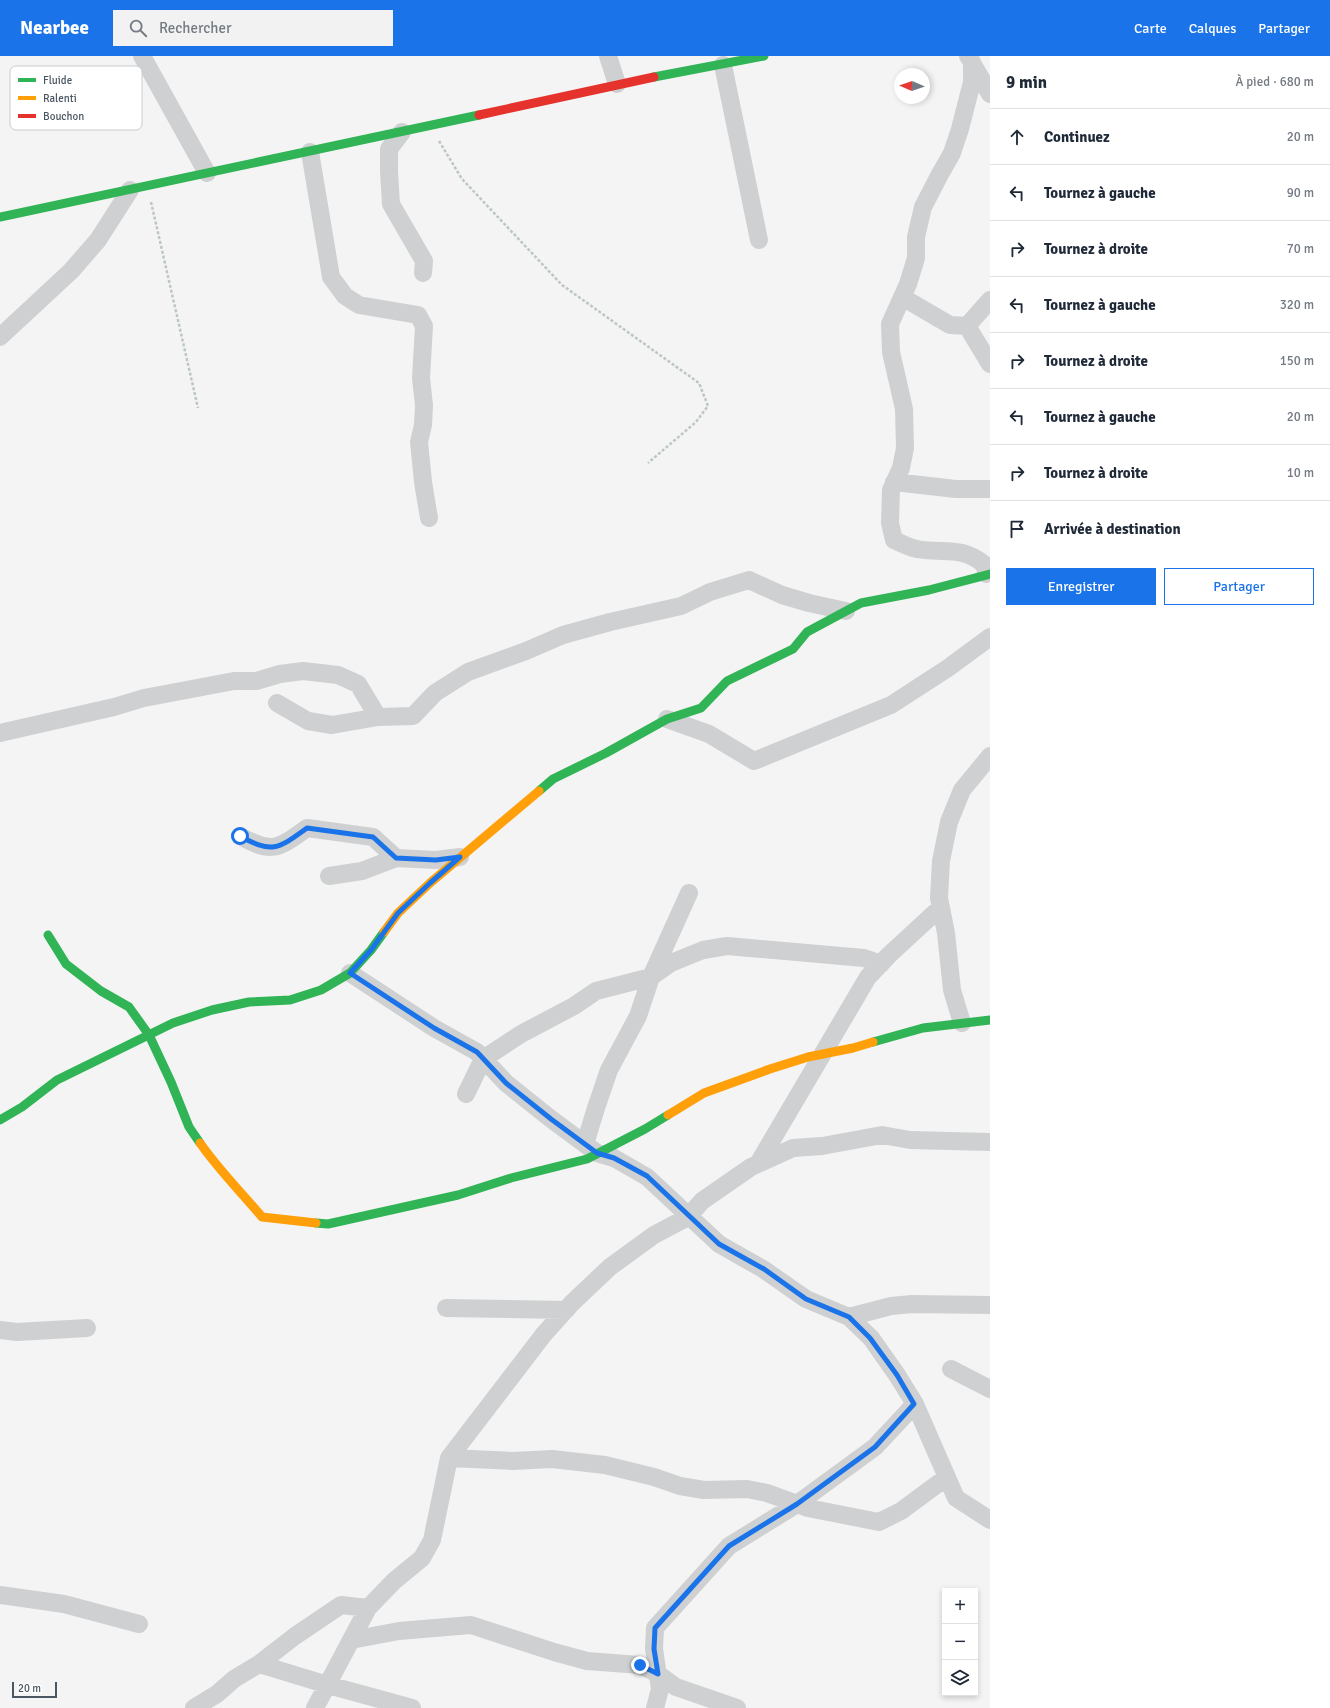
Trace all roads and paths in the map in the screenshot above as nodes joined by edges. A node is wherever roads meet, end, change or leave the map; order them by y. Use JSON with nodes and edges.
{"nodes":[{"id":1,"x":142,"y":56,"type":"edge"},
{"id":2,"x":608,"y":56,"type":"edge"},
{"id":3,"x":764,"y":56,"type":"edge"},
{"id":4,"x":970,"y":59,"type":"edge"},
{"id":5,"x":723,"y":65,"type":"junction"},
{"id":6,"x":617,"y":84,"type":"junction"},
{"id":7,"x":990,"y":94,"type":"edge"},
{"id":8,"x":430,"y":126,"type":"junction"},
{"id":9,"x":402,"y":132,"type":"junction"},
{"id":10,"x":310,"y":152,"type":"junction"},
{"id":11,"x":207,"y":173,"type":"junction"},
{"id":12,"x":147,"y":186,"type":"junction"},
{"id":13,"x":130,"y":190,"type":"junction"},
{"id":14,"x":0,"y":216,"type":"edge"},
{"id":15,"x":759,"y":240,"type":"dead end"},
{"id":16,"x":423,"y":273,"type":"dead end"},
{"id":17,"x":902,"y":296,"type":"junction"},
{"id":18,"x":990,"y":300,"type":"edge"},
{"id":19,"x":967,"y":326,"type":"junction"},
{"id":20,"x":0,"y":337,"type":"edge"},
{"id":21,"x":990,"y":364,"type":"edge"},
{"id":22,"x":198,"y":408,"type":"dead end"},
{"id":23,"x":648,"y":463,"type":"dead end"},
{"id":24,"x":894,"y":482,"type":"junction"},
{"id":25,"x":990,"y":489,"type":"edge"},
{"id":26,"x":429,"y":518,"type":"dead end"},
{"id":27,"x":988,"y":574,"type":"edge"},
{"id":28,"x":846,"y":611,"type":"junction"},
{"id":29,"x":990,"y":637,"type":"edge"},
{"id":30,"x":277,"y":703,"type":"dead end"},
{"id":31,"x":378,"y":717,"type":"junction"},
{"id":32,"x":666,"y":719,"type":"junction"},
{"id":33,"x":0,"y":733,"type":"edge"},
{"id":34,"x":990,"y":756,"type":"edge"},
{"id":35,"x":240,"y":836,"type":"dead end"},
{"id":36,"x":460,"y":857,"type":"junction"},
{"id":37,"x":396,"y":858,"type":"junction"},
{"id":38,"x":329,"y":876,"type":"dead end"},
{"id":39,"x":689,"y":893,"type":"dead end"},
{"id":40,"x":941,"y":907,"type":"junction"},
{"id":41,"x":48,"y":935,"type":"dead end"},
{"id":42,"x":881,"y":964,"type":"junction"},
{"id":43,"x":350,"y":973,"type":"junction"},
{"id":44,"x":651,"y":976,"type":"junction"},
{"id":45,"x":990,"y":1020,"type":"edge"},
{"id":46,"x":962,"y":1023,"type":"junction"},
{"id":47,"x":150,"y":1035,"type":"junction"},
{"id":48,"x":823,"y":1054,"type":"junction"},
{"id":49,"x":483,"y":1058,"type":"junction"},
{"id":50,"x":466,"y":1094,"type":"dead end"},
{"id":51,"x":0,"y":1120,"type":"edge"},
{"id":52,"x":990,"y":1142,"type":"edge"},
{"id":53,"x":591,"y":1149,"type":"junction"},
{"id":54,"x":759,"y":1162,"type":"junction"},
{"id":55,"x":688,"y":1217,"type":"junction"},
{"id":56,"x":990,"y":1305,"type":"edge"},
{"id":57,"x":446,"y":1308,"type":"dead end"},
{"id":58,"x":566,"y":1310,"type":"junction"},
{"id":59,"x":849,"y":1317,"type":"junction"},
{"id":60,"x":87,"y":1328,"type":"dead end"},
{"id":61,"x":0,"y":1330,"type":"edge"},
{"id":62,"x":951,"y":1369,"type":"dead end"},
{"id":63,"x":990,"y":1389,"type":"edge"},
{"id":64,"x":914,"y":1404,"type":"junction"},
{"id":65,"x":449,"y":1458,"type":"junction"},
{"id":66,"x":947,"y":1477,"type":"junction"},
{"id":67,"x":797,"y":1504,"type":"junction"},
{"id":68,"x":990,"y":1520,"type":"edge"},
{"id":69,"x":0,"y":1595,"type":"edge"},
{"id":70,"x":368,"y":1608,"type":"junction"},
{"id":71,"x":139,"y":1624,"type":"dead end"},
{"id":72,"x":351,"y":1640,"type":"junction"},
{"id":73,"x":259,"y":1664,"type":"junction"},
{"id":74,"x":658,"y":1674,"type":"junction"},
{"id":75,"x":328,"y":1685,"type":"junction"},
{"id":76,"x":194,"y":1708,"type":"edge"},
{"id":77,"x":316,"y":1708,"type":"edge"},
{"id":78,"x":412,"y":1708,"type":"edge"},
{"id":79,"x":655,"y":1708,"type":"edge"},
{"id":80,"x":737,"y":1708,"type":"edge"}],
"edges":[{"from":1,"to":11,"type":"street"},
{"from":2,"to":6,"type":"street"},
{"from":3,"to":5,"type":"street"},
{"from":4,"to":7,"type":"street"},
{"from":4,"to":17,"type":"street"},
{"from":5,"to":6,"type":"street"},
{"from":5,"to":15,"type":"street"},
{"from":6,"to":8,"type":"street"},
{"from":8,"to":9,"type":"street"},
{"from":8,"to":23,"type":"path"},
{"from":9,"to":10,"type":"street"},
{"from":9,"to":16,"type":"street"},
{"from":10,"to":11,"type":"street"},
{"from":10,"to":26,"type":"street"},
{"from":11,"to":12,"type":"street"},
{"from":12,"to":13,"type":"street"},
{"from":12,"to":22,"type":"path"},
{"from":13,"to":14,"type":"street"},
{"from":13,"to":20,"type":"street"},
{"from":17,"to":19,"type":"street"},
{"from":17,"to":24,"type":"street"},
{"from":18,"to":19,"type":"street"},
{"from":19,"to":21,"type":"street"},
{"from":24,"to":25,"type":"street"},
{"from":24,"to":27,"type":"street"},
{"from":27,"to":28,"type":"street"},
{"from":28,"to":31,"type":"street"},
{"from":28,"to":32,"type":"street"},
{"from":29,"to":32,"type":"street"},
{"from":30,"to":31,"type":"street"},
{"from":31,"to":33,"type":"street"},
{"from":32,"to":36,"type":"street"},
{"from":34,"to":40,"type":"street"},
{"from":35,"to":37,"type":"street"},
{"from":36,"to":37,"type":"street"},
{"from":36,"to":43,"type":"street"},
{"from":37,"to":38,"type":"street"},
{"from":39,"to":44,"type":"street"},
{"from":40,"to":42,"type":"street"},
{"from":40,"to":46,"type":"street"},
{"from":41,"to":47,"type":"street"},
{"from":42,"to":44,"type":"street"},
{"from":42,"to":48,"type":"street"},
{"from":43,"to":47,"type":"street"},
{"from":43,"to":49,"type":"street"},
{"from":44,"to":49,"type":"street"},
{"from":44,"to":53,"type":"street"},
{"from":45,"to":46,"type":"street"},
{"from":46,"to":48,"type":"street"},
{"from":47,"to":51,"type":"street"},
{"from":47,"to":53,"type":"street"},
{"from":48,"to":53,"type":"street"},
{"from":48,"to":54,"type":"street"},
{"from":49,"to":50,"type":"street"},
{"from":49,"to":53,"type":"street"},
{"from":52,"to":54,"type":"street"},
{"from":53,"to":55,"type":"street"},
{"from":54,"to":55,"type":"street"},
{"from":55,"to":58,"type":"street"},
{"from":55,"to":59,"type":"street"},
{"from":56,"to":59,"type":"street"},
{"from":57,"to":58,"type":"street"},
{"from":58,"to":65,"type":"street"},
{"from":59,"to":64,"type":"street"},
{"from":60,"to":61,"type":"street"},
{"from":62,"to":63,"type":"street"},
{"from":64,"to":66,"type":"street"},
{"from":64,"to":67,"type":"street"},
{"from":65,"to":67,"type":"street"},
{"from":65,"to":70,"type":"street"},
{"from":66,"to":67,"type":"street"},
{"from":66,"to":68,"type":"street"},
{"from":67,"to":74,"type":"street"},
{"from":69,"to":71,"type":"street"},
{"from":70,"to":72,"type":"street"},
{"from":70,"to":73,"type":"street"},
{"from":72,"to":74,"type":"street"},
{"from":72,"to":75,"type":"street"},
{"from":73,"to":75,"type":"street"},
{"from":73,"to":76,"type":"street"},
{"from":74,"to":79,"type":"street"},
{"from":74,"to":80,"type":"street"},
{"from":75,"to":77,"type":"street"},
{"from":75,"to":78,"type":"street"}]}
